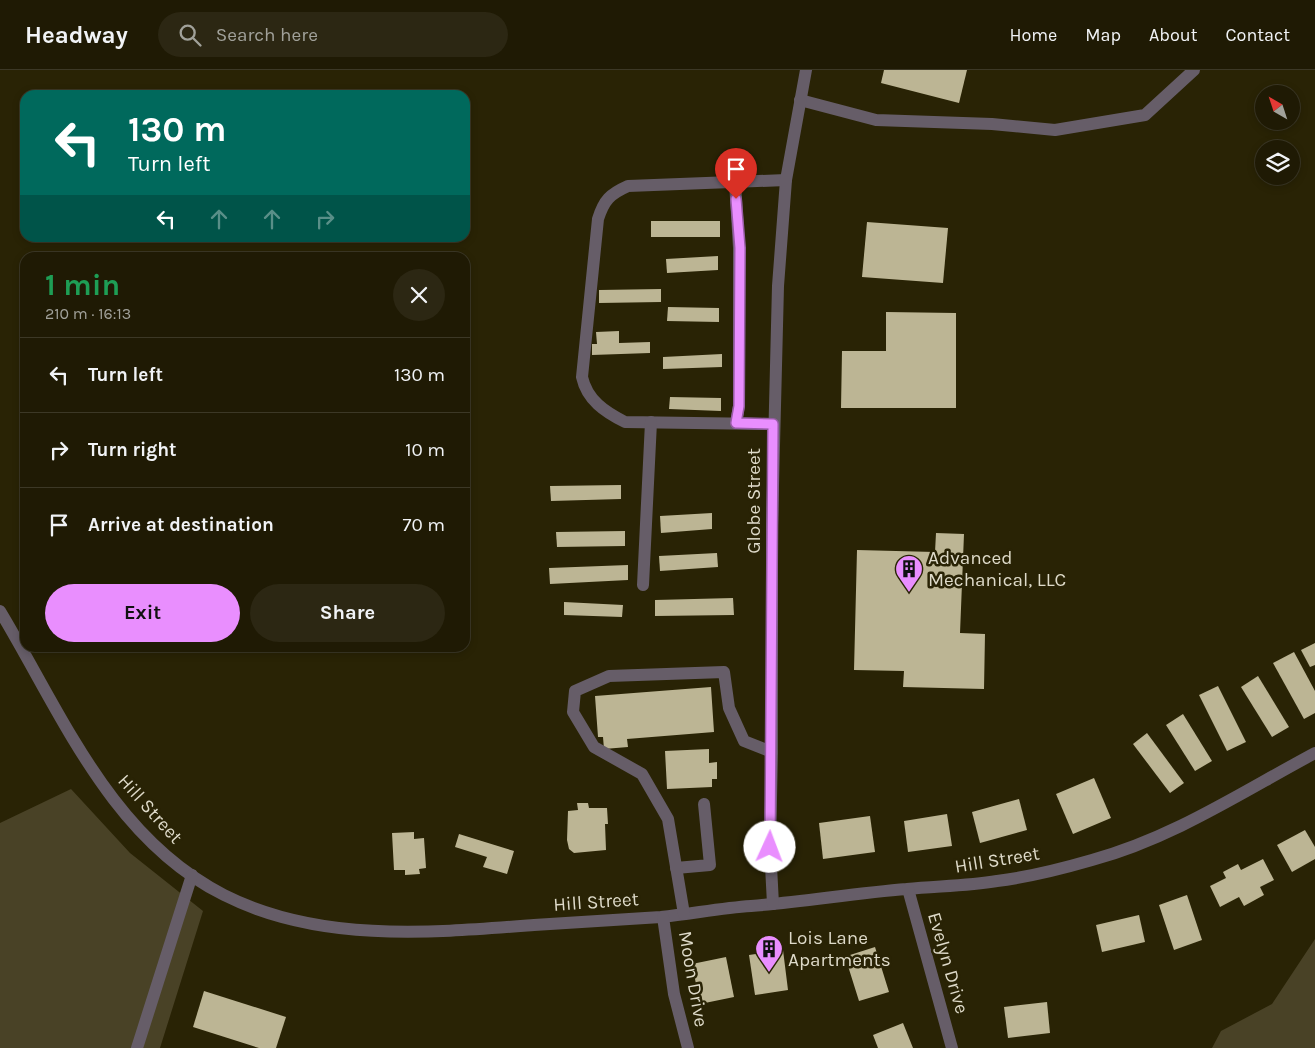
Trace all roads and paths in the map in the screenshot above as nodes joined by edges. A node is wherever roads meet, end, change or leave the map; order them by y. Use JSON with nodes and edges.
{"nodes":[{"id":1,"x":806,"y":70,"type":"edge"},
{"id":2,"x":1194,"y":70,"type":"edge"},
{"id":3,"x":800,"y":100,"type":"junction"},
{"id":4,"x":786,"y":180,"type":"junction"},
{"id":5,"x":735,"y":182,"type":"junction"},
{"id":6,"x":651,"y":422,"type":"junction"},
{"id":7,"x":736,"y":423,"type":"junction"},
{"id":8,"x":773,"y":424,"type":"junction"},
{"id":9,"x":643,"y":585,"type":"dead end"},
{"id":10,"x":0,"y":611,"type":"edge"},
{"id":11,"x":20,"y":646,"type":"edge"},
{"id":12,"x":24,"y":652,"type":"edge"},
{"id":13,"x":772,"y":752,"type":"junction"},
{"id":14,"x":1315,"y":754,"type":"edge"},
{"id":15,"x":704,"y":804,"type":"dead end"},
{"id":16,"x":676,"y":868,"type":"junction"},
{"id":17,"x":192,"y":876,"type":"junction"},
{"id":18,"x":908,"y":888,"type":"junction"},
{"id":19,"x":773,"y":904,"type":"junction"},
{"id":20,"x":684,"y":914,"type":"junction"},
{"id":21,"x":663,"y":917,"type":"junction"},
{"id":22,"x":137,"y":1048,"type":"edge"},
{"id":23,"x":688,"y":1048,"type":"edge"},
{"id":24,"x":952,"y":1048,"type":"edge"}],
"edges":[{"from":1,"to":3,"type":"street","name":"Globe Street"},
{"from":2,"to":3,"type":"street"},
{"from":3,"to":4,"type":"street","name":"Globe Street"},
{"from":4,"to":5,"type":"street"},
{"from":4,"to":8,"type":"street","name":"Globe Street"},
{"from":5,"to":6,"type":"street"},
{"from":5,"to":7,"type":"street"},
{"from":6,"to":7,"type":"street"},
{"from":6,"to":9,"type":"street"},
{"from":7,"to":8,"type":"street"},
{"from":8,"to":13,"type":"street","name":"Globe Street"},
{"from":10,"to":11,"type":"street","name":"Hill Street"},
{"from":12,"to":17,"type":"street","name":"Hill Street"},
{"from":13,"to":16,"type":"street"},
{"from":13,"to":19,"type":"street","name":"Globe Street"},
{"from":14,"to":18,"type":"street","name":"Hill Street"},
{"from":15,"to":16,"type":"street"},
{"from":16,"to":20,"type":"street"},
{"from":17,"to":21,"type":"street","name":"Hill Street"},
{"from":17,"to":22,"type":"street"},
{"from":18,"to":19,"type":"street","name":"Hill Street"},
{"from":18,"to":24,"type":"street","name":"Evelyn Drive"},
{"from":19,"to":20,"type":"street","name":"Hill Street"},
{"from":20,"to":21,"type":"street","name":"Hill Street"},
{"from":21,"to":23,"type":"street","name":"Moon Drive"}]}
